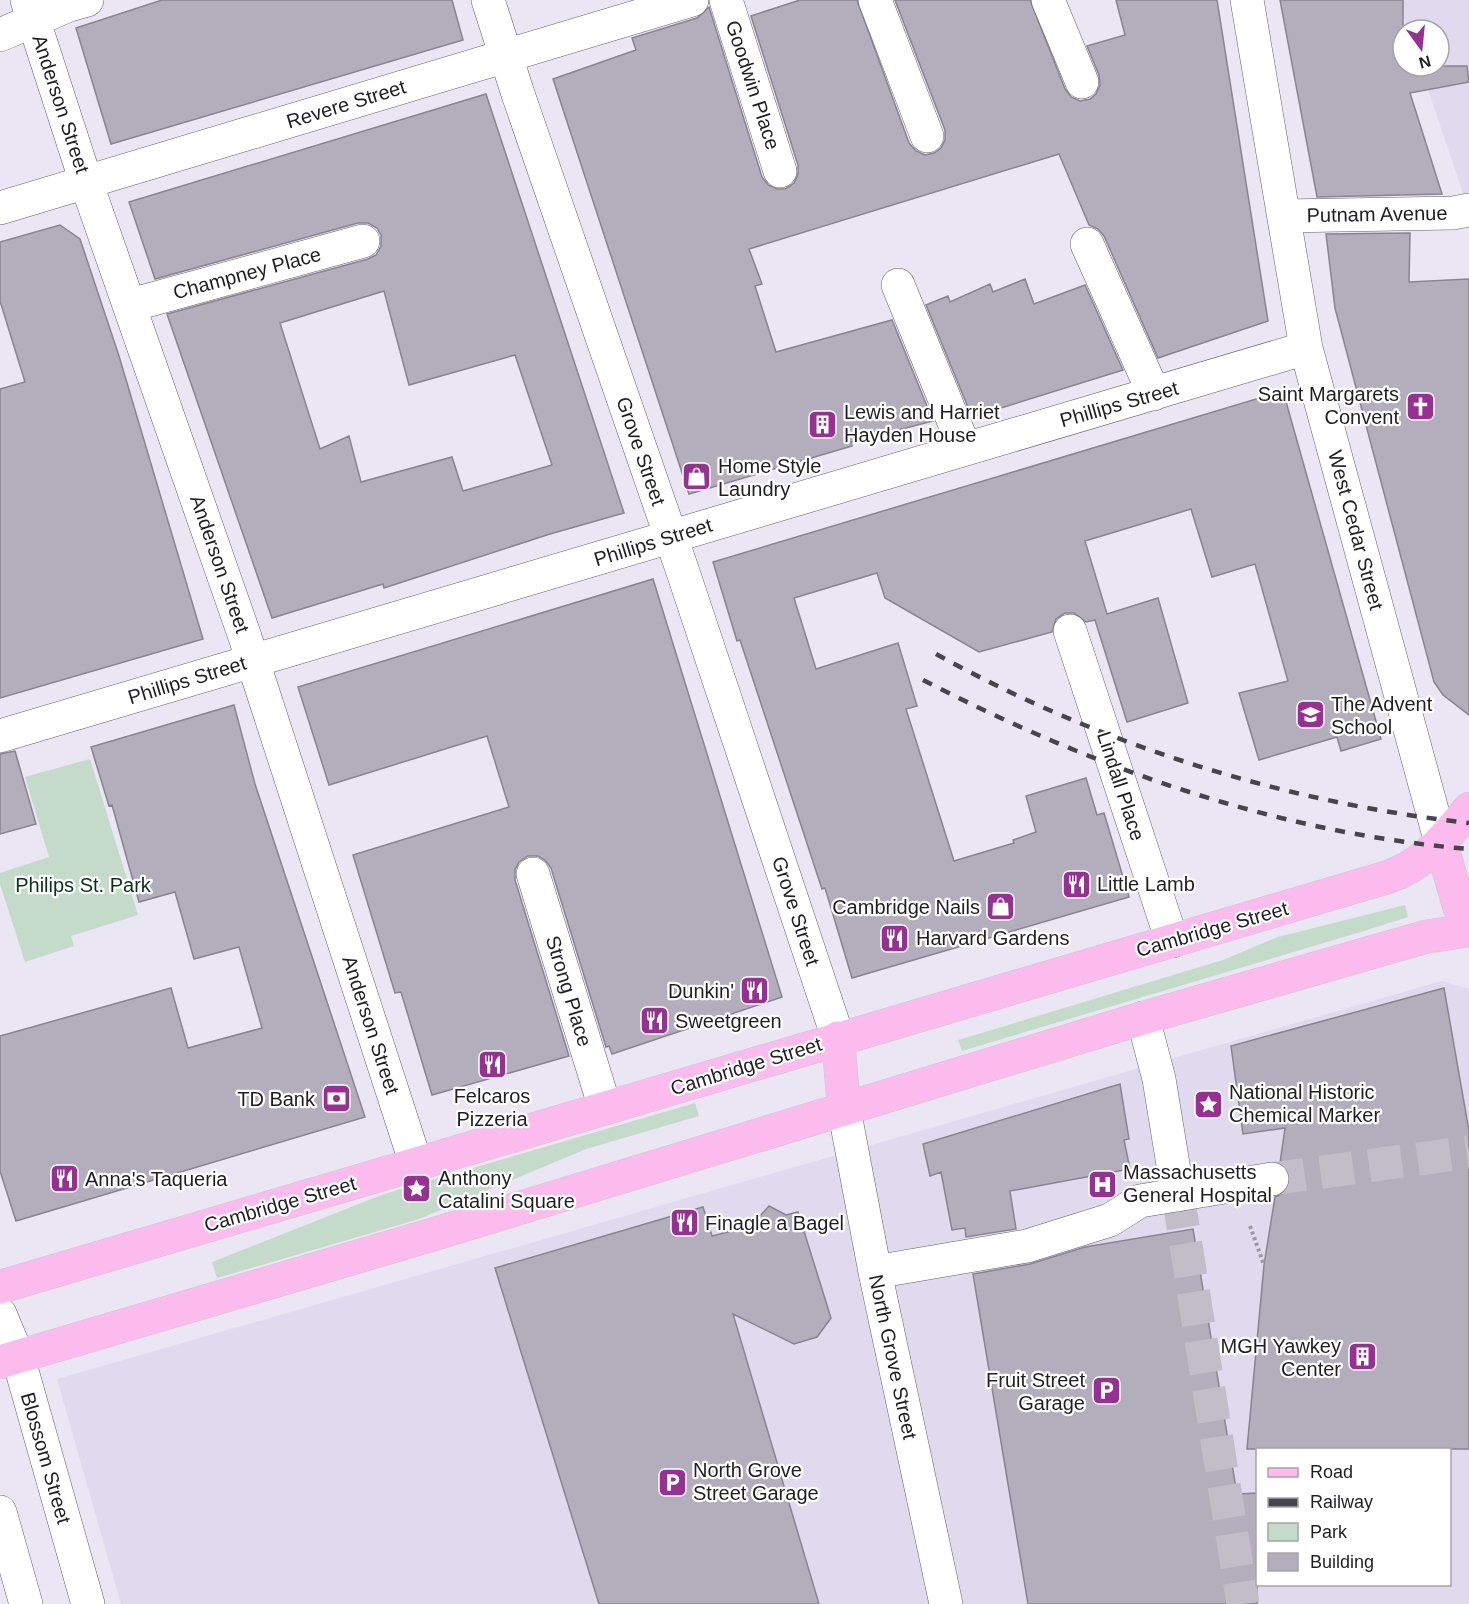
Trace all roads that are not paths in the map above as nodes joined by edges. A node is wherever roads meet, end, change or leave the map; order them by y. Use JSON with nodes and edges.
{"nodes":[{"id":1,"x":87,"y":0,"type":"edge"},
{"id":2,"x":488,"y":0,"type":"edge"},
{"id":3,"x":692,"y":0,"type":"edge"},
{"id":4,"x":726,"y":0,"type":"edge"},
{"id":5,"x":875,"y":0,"type":"edge"},
{"id":6,"x":1048,"y":0,"type":"edge"},
{"id":7,"x":1247,"y":0,"type":"edge"},
{"id":8,"x":30,"y":10,"type":"edge"},
{"id":9,"x":0,"y":35,"type":"edge"},
{"id":10,"x":505,"y":56,"type":"junction"},
{"id":11,"x":1082,"y":82,"type":"dead end"},
{"id":12,"x":927,"y":136,"type":"dead end"},
{"id":13,"x":780,"y":171,"type":"dead end"},
{"id":14,"x":86,"y":182,"type":"junction"},
{"id":15,"x":0,"y":208,"type":"edge"},
{"id":16,"x":1469,"y":210,"type":"edge"},
{"id":17,"x":1284,"y":216,"type":"junction"},
{"id":18,"x":363,"y":241,"type":"dead end"},
{"id":19,"x":1087,"y":244,"type":"dead end"},
{"id":20,"x":898,"y":285,"type":"dead end"},
{"id":21,"x":131,"y":305,"type":"junction"},
{"id":22,"x":1306,"y":348,"type":"junction"},
{"id":23,"x":1154,"y":394,"type":"junction"},
{"id":24,"x":965,"y":449,"type":"junction"},
{"id":25,"x":670,"y":537,"type":"junction"},
{"id":26,"x":1070,"y":631,"type":"dead end"},
{"id":27,"x":253,"y":661,"type":"junction"},
{"id":28,"x":0,"y":735,"type":"edge"},
{"id":29,"x":1469,"y":809,"type":"edge"},
{"id":30,"x":1441,"y":843,"type":"junction"},
{"id":31,"x":533,"y":874,"type":"dead end"},
{"id":32,"x":1469,"y":921,"type":"edge"},
{"id":33,"x":1469,"y":930,"type":"edge"},
{"id":34,"x":1172,"y":941,"type":"junction"},
{"id":35,"x":1143,"y":1018,"type":"junction"},
{"id":36,"x":838,"y":1038,"type":"junction"},
{"id":37,"x":605,"y":1108,"type":"junction"},
{"id":38,"x":844,"y":1109,"type":"junction"},
{"id":39,"x":416,"y":1164,"type":"junction"},
{"id":40,"x":1272,"y":1179,"type":"tunnel mouth"},
{"id":41,"x":1178,"y":1195,"type":"junction"},
{"id":42,"x":875,"y":1272,"type":"junction"},
{"id":43,"x":0,"y":1287,"type":"edge"},
{"id":44,"x":0,"y":1314,"type":"edge"},
{"id":45,"x":9,"y":1359,"type":"edge"},
{"id":46,"x":0,"y":1512,"type":"edge"},
{"id":47,"x":26,"y":1604,"type":"edge"},
{"id":48,"x":88,"y":1604,"type":"edge"},
{"id":49,"x":946,"y":1604,"type":"edge"}],
"edges":[{"from":1,"to":8,"type":"street"},
{"from":2,"to":10,"type":"street","name":"Grove Street"},
{"from":3,"to":10,"type":"street","name":"Revere Street"},
{"from":4,"to":13,"type":"street","name":"Goodwin Place"},
{"from":5,"to":12,"type":"street"},
{"from":6,"to":11,"type":"street"},
{"from":7,"to":17,"type":"street","name":"West Cedar Street"},
{"from":8,"to":9,"type":"street"},
{"from":8,"to":14,"type":"street","name":"Anderson Street"},
{"from":10,"to":14,"type":"street","name":"Revere Street"},
{"from":10,"to":25,"type":"street","name":"Grove Street"},
{"from":14,"to":15,"type":"street","name":"Revere Street"},
{"from":14,"to":21,"type":"street","name":"Anderson Street"},
{"from":16,"to":17,"type":"street","name":"Putnam Avenue"},
{"from":17,"to":22,"type":"street","name":"West Cedar Street"},
{"from":18,"to":21,"type":"street","name":"Champney Place"},
{"from":19,"to":23,"type":"street"},
{"from":20,"to":24,"type":"street"},
{"from":21,"to":27,"type":"street","name":"Anderson Street"},
{"from":22,"to":23,"type":"street","name":"Phillips Street"},
{"from":22,"to":30,"type":"street","name":"West Cedar Street"},
{"from":23,"to":24,"type":"street","name":"Phillips Street"},
{"from":24,"to":25,"type":"street","name":"Phillips Street"},
{"from":25,"to":27,"type":"street","name":"Phillips Street"},
{"from":25,"to":36,"type":"street","name":"Grove Street"},
{"from":26,"to":34,"type":"street","name":"Lindall Place"},
{"from":27,"to":28,"type":"street","name":"Phillips Street"},
{"from":27,"to":39,"type":"street","name":"Anderson Street"},
{"from":29,"to":30,"type":"main road","name":"Cambridge Street"},
{"from":30,"to":32,"type":"main road"},
{"from":30,"to":34,"type":"main road","name":"Cambridge Street"},
{"from":31,"to":37,"type":"street","name":"Strong Place"},
{"from":33,"to":35,"type":"main road"},
{"from":34,"to":36,"type":"main road","name":"Cambridge Street"},
{"from":35,"to":38,"type":"main road"},
{"from":35,"to":41,"type":"street"},
{"from":36,"to":37,"type":"main road","name":"Cambridge Street"},
{"from":36,"to":38,"type":"main road"},
{"from":37,"to":39,"type":"main road","name":"Cambridge Street"},
{"from":38,"to":42,"type":"street","name":"North Grove Street"},
{"from":38,"to":45,"type":"main road"},
{"from":39,"to":43,"type":"main road","name":"Cambridge Street"},
{"from":40,"to":41,"type":"street"},
{"from":41,"to":42,"type":"street"},
{"from":42,"to":49,"type":"street","name":"North Grove Street"},
{"from":44,"to":45,"type":"street","name":"Blossom Street"},
{"from":45,"to":48,"type":"street","name":"Blossom Street"},
{"from":46,"to":47,"type":"street"}]}
